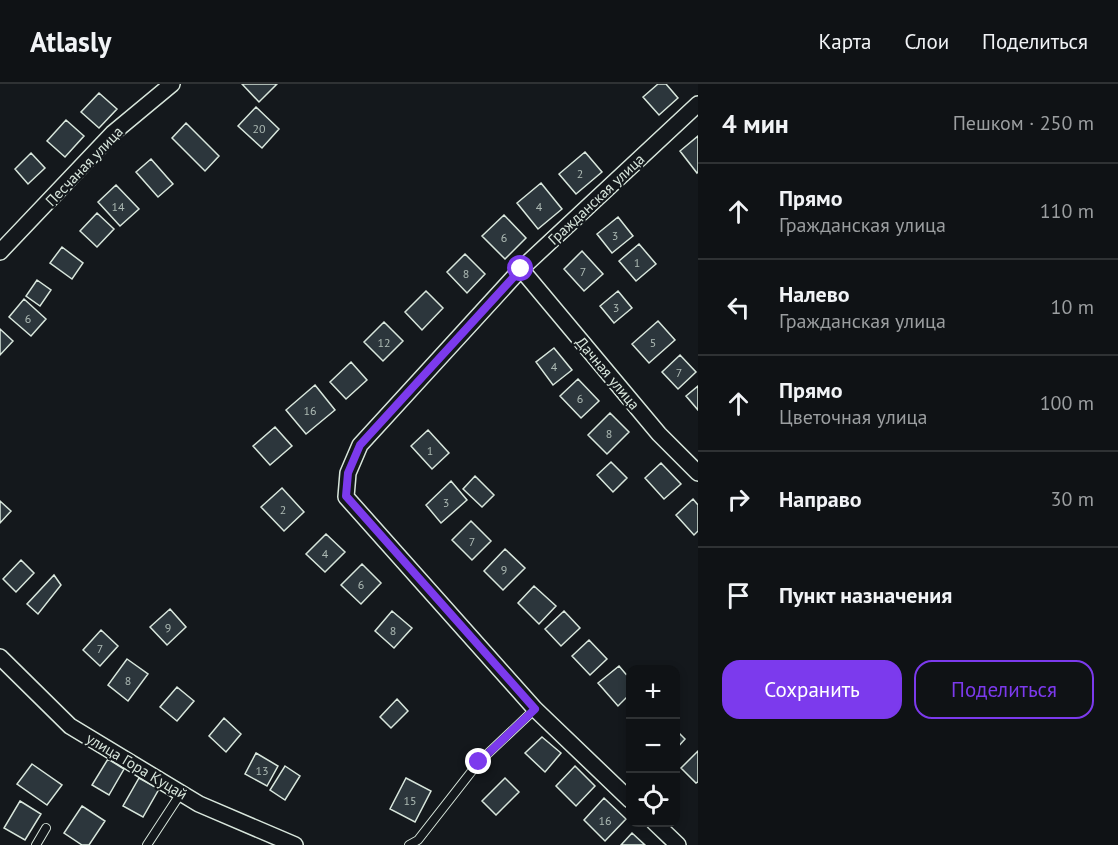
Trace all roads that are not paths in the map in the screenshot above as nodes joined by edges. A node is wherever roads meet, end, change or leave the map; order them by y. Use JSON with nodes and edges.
{"nodes":[{"id":1,"x":172,"y":84,"type":"edge"},
{"id":2,"x":698,"y":104,"type":"edge"},
{"id":3,"x":0,"y":252,"type":"edge"},
{"id":4,"x":521,"y":269,"type":"junction"},
{"id":5,"x":698,"y":473,"type":"edge"},
{"id":6,"x":0,"y":657,"type":"edge"},
{"id":7,"x":535,"y":709,"type":"junction"},
{"id":8,"x":181,"y":793,"type":"junction"},
{"id":9,"x":626,"y":796,"type":"edge"},
{"id":10,"x":659,"y":827,"type":"edge"},
{"id":11,"x":46,"y":828,"type":"dead end"},
{"id":12,"x":36,"y":845,"type":"edge"},
{"id":13,"x":147,"y":845,"type":"edge"},
{"id":14,"x":294,"y":845,"type":"edge"},
{"id":15,"x":409,"y":845,"type":"edge"},
{"id":16,"x":678,"y":845,"type":"edge"}],
"edges":[{"from":1,"to":3,"type":"street","name":"Песчаная улица"},
{"from":2,"to":4,"type":"street","name":"Гражданская улица"},
{"from":4,"to":5,"type":"street","name":"Дачная улица"},
{"from":4,"to":7,"type":"street","name":"Гражданская улица"},
{"from":6,"to":8,"type":"street","name":"улица Гора Куцай"},
{"from":7,"to":9,"type":"street"},
{"from":7,"to":15,"type":"lane"},
{"from":8,"to":13,"type":"lane"},
{"from":8,"to":14,"type":"street","name":"улица Гора Куцай"},
{"from":10,"to":16,"type":"street"},
{"from":11,"to":12,"type":"lane"}]}
